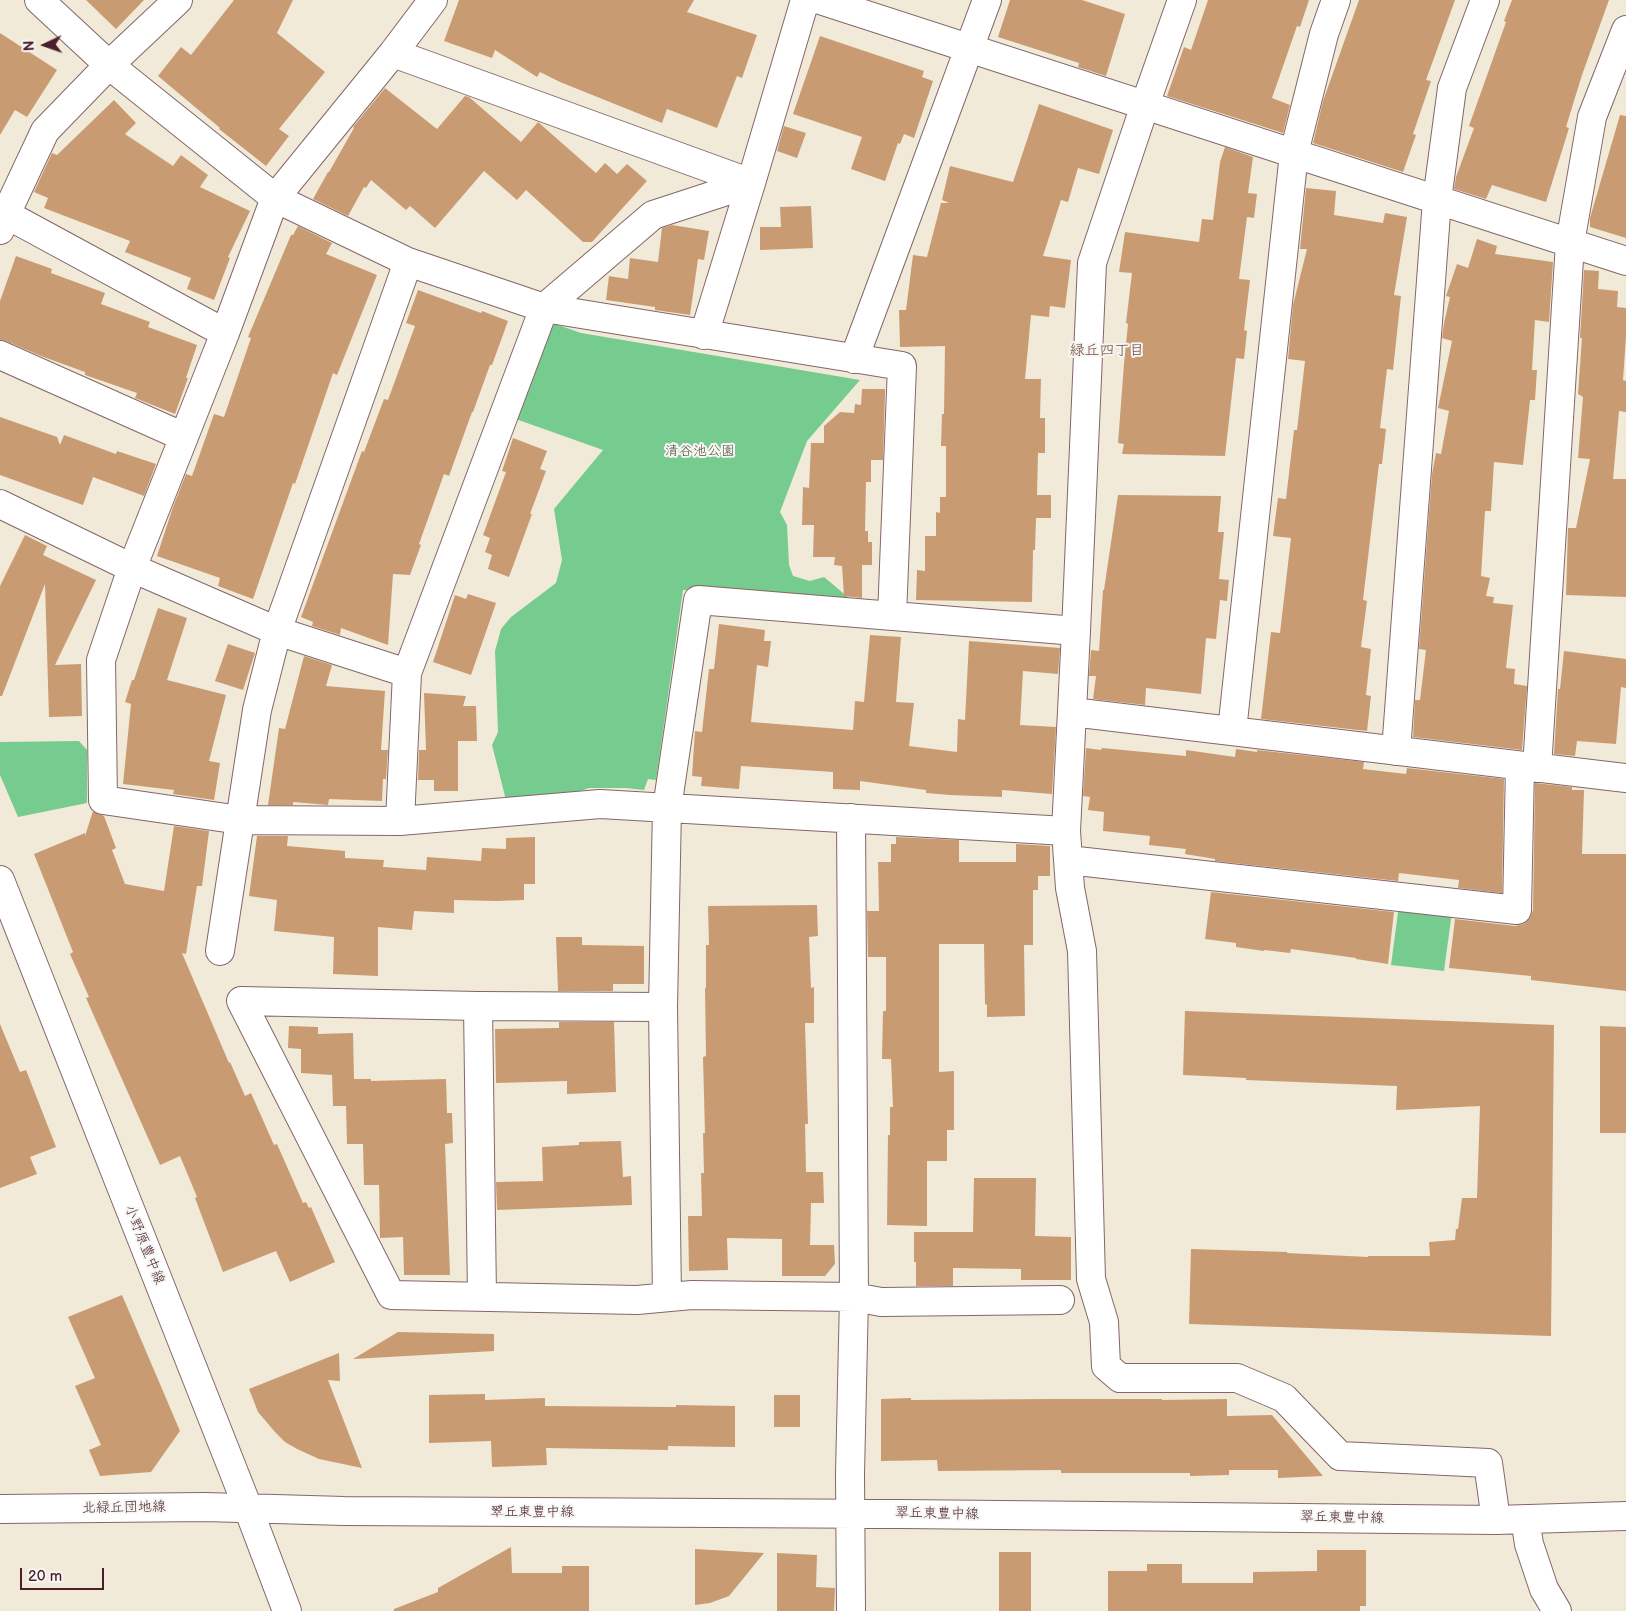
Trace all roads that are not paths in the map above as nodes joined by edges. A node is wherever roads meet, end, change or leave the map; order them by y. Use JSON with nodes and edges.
{"nodes":[{"id":1,"x":39,"y":0,"type":"edge"},
{"id":2,"x":178,"y":0,"type":"edge"},
{"id":3,"x":433,"y":0,"type":"edge"},
{"id":4,"x":805,"y":0,"type":"edge"},
{"id":5,"x":820,"y":0,"type":"edge"},
{"id":6,"x":987,"y":0,"type":"edge"},
{"id":7,"x":1182,"y":0,"type":"edge"},
{"id":8,"x":1336,"y":0,"type":"edge"},
{"id":9,"x":1484,"y":0,"type":"edge"},
{"id":10,"x":1626,"y":30,"type":"edge"},
{"id":11,"x":969,"y":48,"type":"junction"},
{"id":12,"x":393,"y":53,"type":"junction"},
{"id":13,"x":109,"y":65,"type":"junction"},
{"id":14,"x":1145,"y":105,"type":"junction"},
{"id":15,"x":1294,"y":154,"type":"junction"},
{"id":16,"x":751,"y":183,"type":"junction"},
{"id":17,"x":276,"y":198,"type":"junction"},
{"id":18,"x":1437,"y":200,"type":"junction"},
{"id":19,"x":2,"y":218,"type":"edge"},
{"id":20,"x":1570,"y":243,"type":"junction"},
{"id":21,"x":1626,"y":261,"type":"edge"},
{"id":22,"x":408,"y":262,"type":"junction"},
{"id":23,"x":544,"y":308,"type":"junction"},
{"id":24,"x":224,"y":333,"type":"junction"},
{"id":25,"x":704,"y":335,"type":"junction"},
{"id":26,"x":0,"y":354,"type":"edge"},
{"id":27,"x":854,"y":359,"type":"junction"},
{"id":28,"x":184,"y":437,"type":"junction"},
{"id":29,"x":0,"y":504,"type":"edge"},
{"id":30,"x":132,"y":568,"type":"junction"},
{"id":31,"x":892,"y":616,"type":"junction"},
{"id":32,"x":277,"y":631,"type":"junction"},
{"id":33,"x":1076,"y":631,"type":"junction"},
{"id":34,"x":407,"y":673,"type":"junction"},
{"id":35,"x":1072,"y":712,"type":"junction"},
{"id":36,"x":1232,"y":731,"type":"junction"},
{"id":37,"x":1396,"y":751,"type":"junction"},
{"id":38,"x":1529,"y":767,"type":"junction"},
{"id":39,"x":1626,"y":778,"type":"edge"},
{"id":40,"x":667,"y":808,"type":"junction"},
{"id":41,"x":851,"y":818,"type":"junction"},
{"id":42,"x":240,"y":820,"type":"junction"},
{"id":43,"x":400,"y":820,"type":"junction"},
{"id":44,"x":1066,"y":831,"type":"junction"},
{"id":45,"x":1068,"y":860,"type":"junction"},
{"id":46,"x":0,"y":880,"type":"edge"},
{"id":47,"x":220,"y":951,"type":"dead end"},
{"id":48,"x":478,"y":1006,"type":"junction"},
{"id":49,"x":664,"y":1007,"type":"junction"},
{"id":50,"x":482,"y":1297,"type":"junction"},
{"id":51,"x":667,"y":1297,"type":"junction"},
{"id":52,"x":854,"y":1297,"type":"junction"},
{"id":53,"x":1060,"y":1300,"type":"dead end"},
{"id":54,"x":248,"y":1508,"type":"junction"},
{"id":55,"x":0,"y":1509,"type":"edge"},
{"id":56,"x":850,"y":1514,"type":"junction"},
{"id":57,"x":1626,"y":1516,"type":"edge"},
{"id":58,"x":1525,"y":1519,"type":"junction"},
{"id":59,"x":1496,"y":1520,"type":"junction"},
{"id":60,"x":288,"y":1611,"type":"edge"},
{"id":61,"x":851,"y":1611,"type":"edge"},
{"id":62,"x":1557,"y":1611,"type":"edge"}],
"edges":[{"from":1,"to":13,"type":"street"},
{"from":2,"to":13,"type":"street"},
{"from":3,"to":12,"type":"street"},
{"from":4,"to":16,"type":"street"},
{"from":5,"to":11,"type":"street"},
{"from":6,"to":11,"type":"street"},
{"from":7,"to":14,"type":"street"},
{"from":8,"to":15,"type":"street"},
{"from":9,"to":18,"type":"street"},
{"from":10,"to":20,"type":"street"},
{"from":11,"to":14,"type":"street"},
{"from":11,"to":27,"type":"street"},
{"from":12,"to":16,"type":"street"},
{"from":12,"to":17,"type":"street"},
{"from":13,"to":17,"type":"street"},
{"from":13,"to":19,"type":"street"},
{"from":14,"to":15,"type":"street"},
{"from":14,"to":33,"type":"street"},
{"from":15,"to":18,"type":"street"},
{"from":15,"to":36,"type":"street"},
{"from":16,"to":23,"type":"street"},
{"from":16,"to":25,"type":"street"},
{"from":17,"to":22,"type":"street"},
{"from":17,"to":24,"type":"street"},
{"from":18,"to":20,"type":"street"},
{"from":18,"to":37,"type":"street"},
{"from":19,"to":24,"type":"street"},
{"from":20,"to":21,"type":"street"},
{"from":20,"to":38,"type":"street"},
{"from":22,"to":23,"type":"street"},
{"from":22,"to":32,"type":"street"},
{"from":23,"to":25,"type":"street"},
{"from":23,"to":34,"type":"street"},
{"from":24,"to":28,"type":"street"},
{"from":25,"to":27,"type":"street"},
{"from":26,"to":28,"type":"street"},
{"from":27,"to":31,"type":"street"},
{"from":28,"to":30,"type":"street"},
{"from":29,"to":30,"type":"street"},
{"from":30,"to":32,"type":"street"},
{"from":30,"to":42,"type":"street"},
{"from":31,"to":33,"type":"street"},
{"from":31,"to":40,"type":"street"},
{"from":32,"to":34,"type":"street"},
{"from":32,"to":42,"type":"street"},
{"from":33,"to":35,"type":"street"},
{"from":34,"to":43,"type":"street"},
{"from":35,"to":36,"type":"street"},
{"from":35,"to":44,"type":"street"},
{"from":36,"to":37,"type":"street"},
{"from":37,"to":38,"type":"street"},
{"from":38,"to":39,"type":"street"},
{"from":38,"to":45,"type":"street"},
{"from":40,"to":41,"type":"street"},
{"from":40,"to":43,"type":"street"},
{"from":40,"to":49,"type":"street"},
{"from":41,"to":44,"type":"street"},
{"from":41,"to":52,"type":"street"},
{"from":42,"to":43,"type":"street"},
{"from":42,"to":47,"type":"street"},
{"from":44,"to":45,"type":"street"},
{"from":45,"to":59,"type":"street"},
{"from":46,"to":54,"type":"street","name":"小野原豊中線"},
{"from":48,"to":49,"type":"street"},
{"from":48,"to":50,"type":"street"},
{"from":48,"to":50,"type":"street"},
{"from":49,"to":51,"type":"street"},
{"from":50,"to":51,"type":"street"},
{"from":51,"to":52,"type":"street"},
{"from":52,"to":53,"type":"street"},
{"from":52,"to":56,"type":"street"},
{"from":54,"to":55,"type":"street","name":"北緑丘団地線"},
{"from":54,"to":56,"type":"street","name":"翠丘東豊中線"},
{"from":54,"to":60,"type":"street","name":"小野原豊中線"},
{"from":56,"to":59,"type":"street","name":"翠丘東豊中線"},
{"from":56,"to":61,"type":"street"},
{"from":57,"to":58,"type":"street","name":"翠丘東豊中線"},
{"from":58,"to":59,"type":"street","name":"翠丘東豊中線"},
{"from":58,"to":62,"type":"street"}]}
